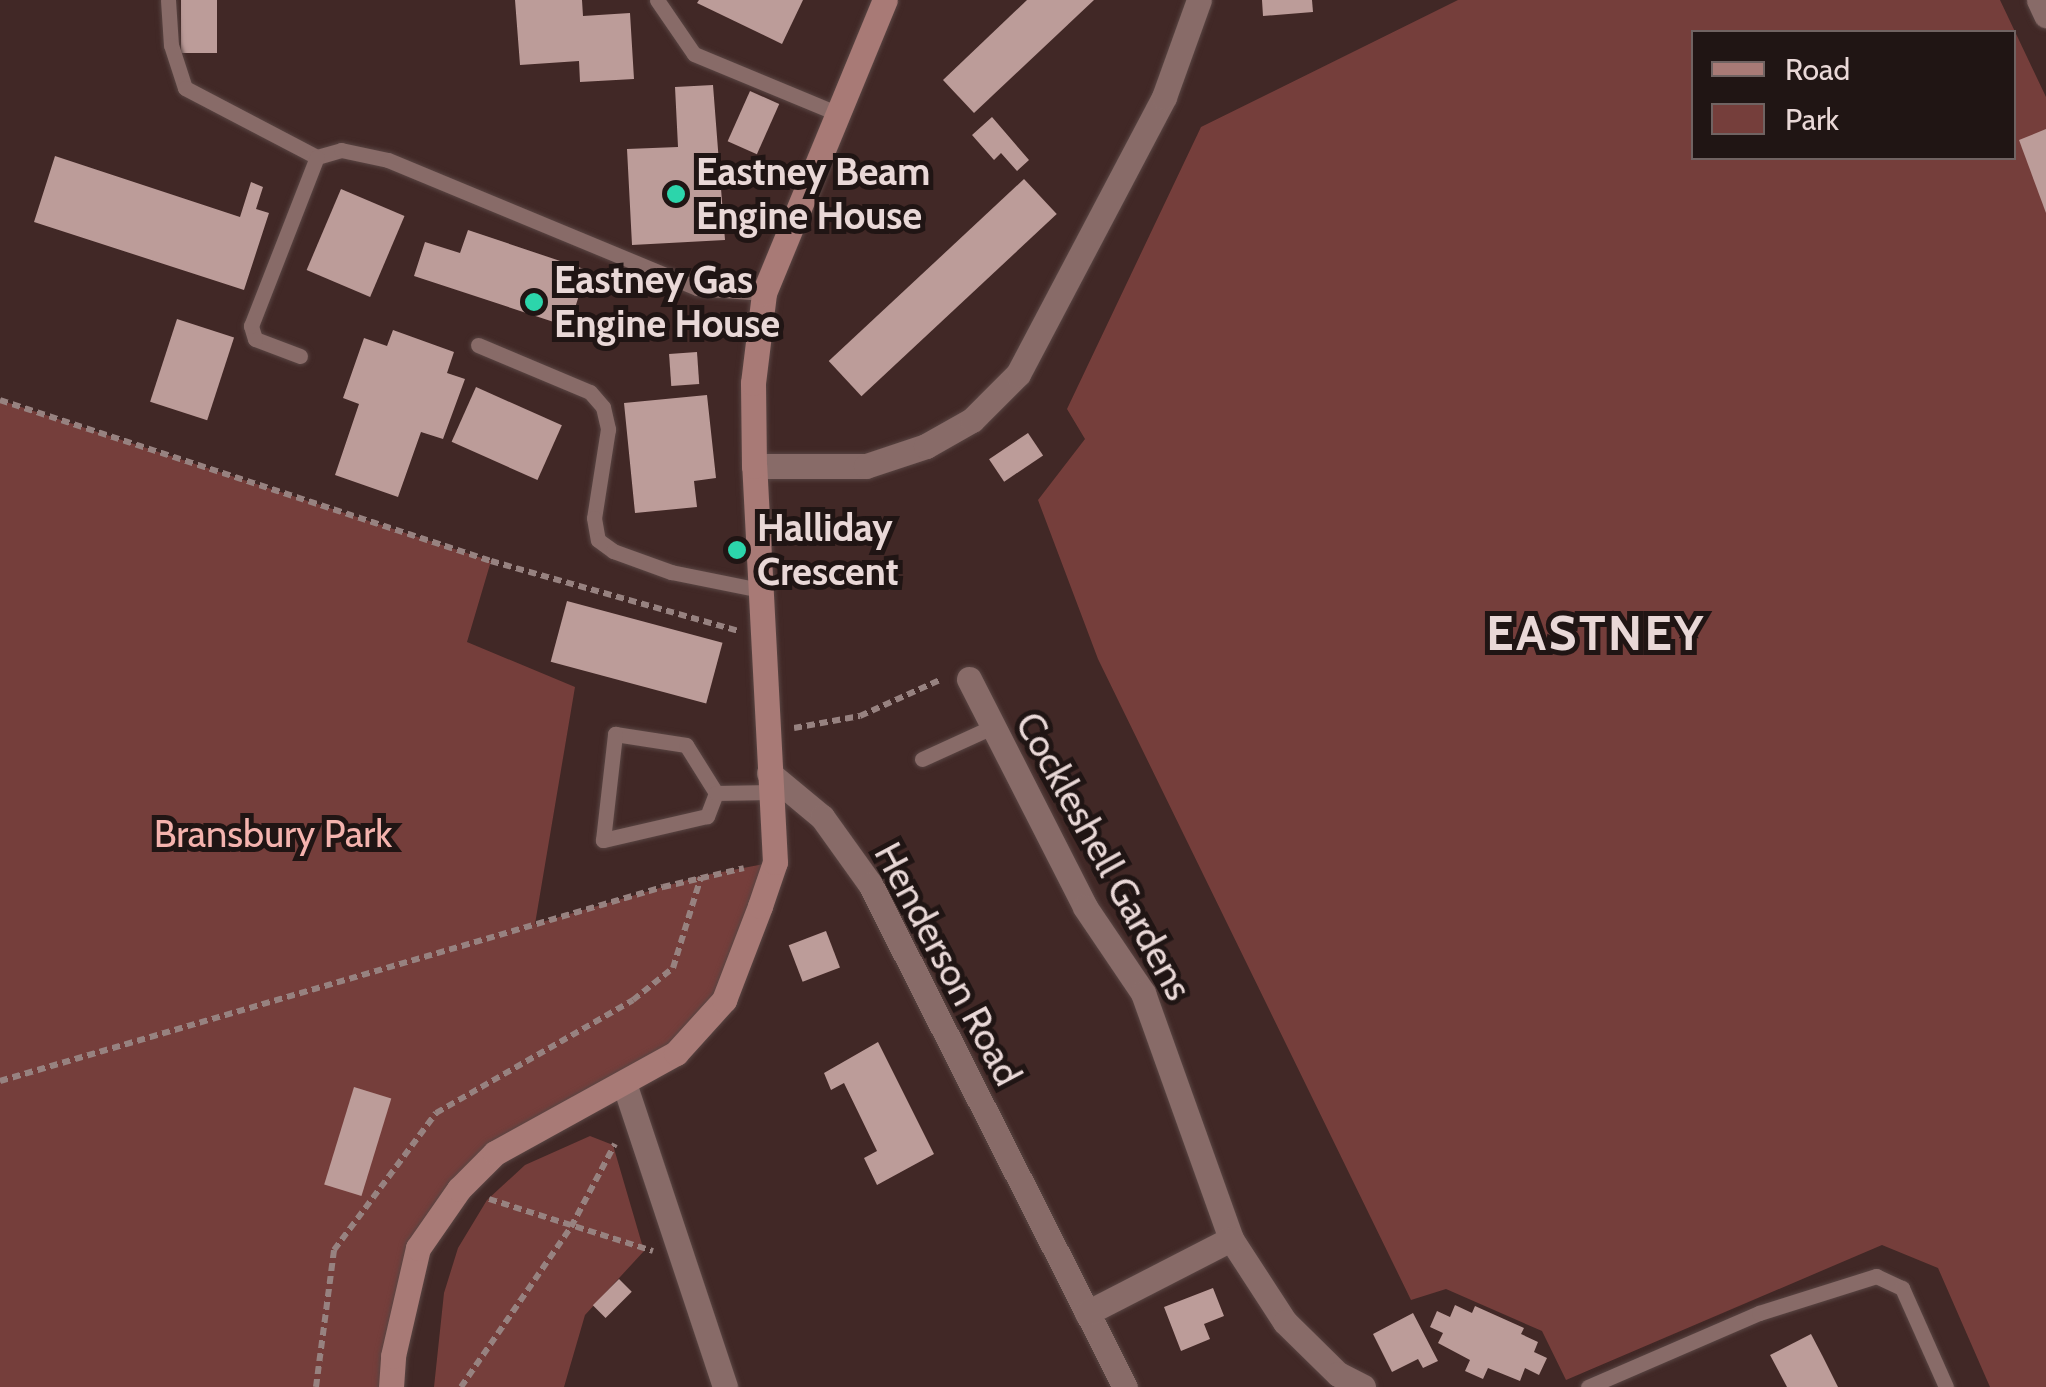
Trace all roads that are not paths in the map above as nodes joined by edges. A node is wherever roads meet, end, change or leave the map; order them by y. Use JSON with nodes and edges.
{"nodes":[{"id":1,"x":168,"y":0,"type":"edge"},
{"id":2,"x":657,"y":0,"type":"edge"},
{"id":3,"x":885,"y":0,"type":"edge"},
{"id":4,"x":1198,"y":0,"type":"edge"},
{"id":5,"x":2040,"y":0,"type":"edge"},
{"id":6,"x":2046,"y":15,"type":"edge"},
{"id":7,"x":839,"y":114,"type":"junction"},
{"id":8,"x":316,"y":157,"type":"junction"},
{"id":9,"x":764,"y":293,"type":"junction"},
{"id":10,"x":478,"y":345,"type":"dead end"},
{"id":11,"x":300,"y":356,"type":"dead end"},
{"id":12,"x":754,"y":466,"type":"junction"},
{"id":13,"x":760,"y":590,"type":"junction"},
{"id":14,"x":969,"y":679,"type":"road end"},
{"id":15,"x":990,"y":728,"type":"junction"},
{"id":16,"x":922,"y":760,"type":"dead end"},
{"id":17,"x":770,"y":782,"type":"junction"},
{"id":18,"x":716,"y":793,"type":"junction"},
{"id":19,"x":624,"y":1084,"type":"junction"},
{"id":20,"x":1231,"y":1239,"type":"junction"},
{"id":21,"x":1086,"y":1313,"type":"junction"},
{"id":22,"x":391,"y":1387,"type":"edge"},
{"id":23,"x":725,"y":1387,"type":"edge"},
{"id":24,"x":1125,"y":1387,"type":"edge"},
{"id":25,"x":1364,"y":1387,"type":"edge"},
{"id":26,"x":1588,"y":1387,"type":"edge"},
{"id":27,"x":1946,"y":1387,"type":"edge"}],
"edges":[{"from":1,"to":8,"type":"lane"},
{"from":2,"to":7,"type":"lane"},
{"from":3,"to":7,"type":"street"},
{"from":4,"to":12,"type":"street"},
{"from":5,"to":6,"type":"street"},
{"from":7,"to":9,"type":"street"},
{"from":8,"to":9,"type":"lane"},
{"from":8,"to":11,"type":"lane"},
{"from":9,"to":12,"type":"street"},
{"from":10,"to":13,"type":"lane"},
{"from":12,"to":13,"type":"street"},
{"from":13,"to":17,"type":"street"},
{"from":14,"to":15,"type":"street","name":"Cockleshell Gardens"},
{"from":15,"to":16,"type":"lane"},
{"from":15,"to":20,"type":"street","name":"Cockleshell Gardens"},
{"from":17,"to":18,"type":"lane"},
{"from":17,"to":19,"type":"street"},
{"from":17,"to":21,"type":"street","name":"Henderson Road"},
{"from":18,"to":18,"type":"lane"},
{"from":19,"to":22,"type":"street"},
{"from":19,"to":23,"type":"street"},
{"from":20,"to":21,"type":"street"},
{"from":20,"to":25,"type":"street","name":"Cockleshell Gardens"},
{"from":21,"to":24,"type":"street","name":"Henderson Road"},
{"from":26,"to":27,"type":"lane"}]}
